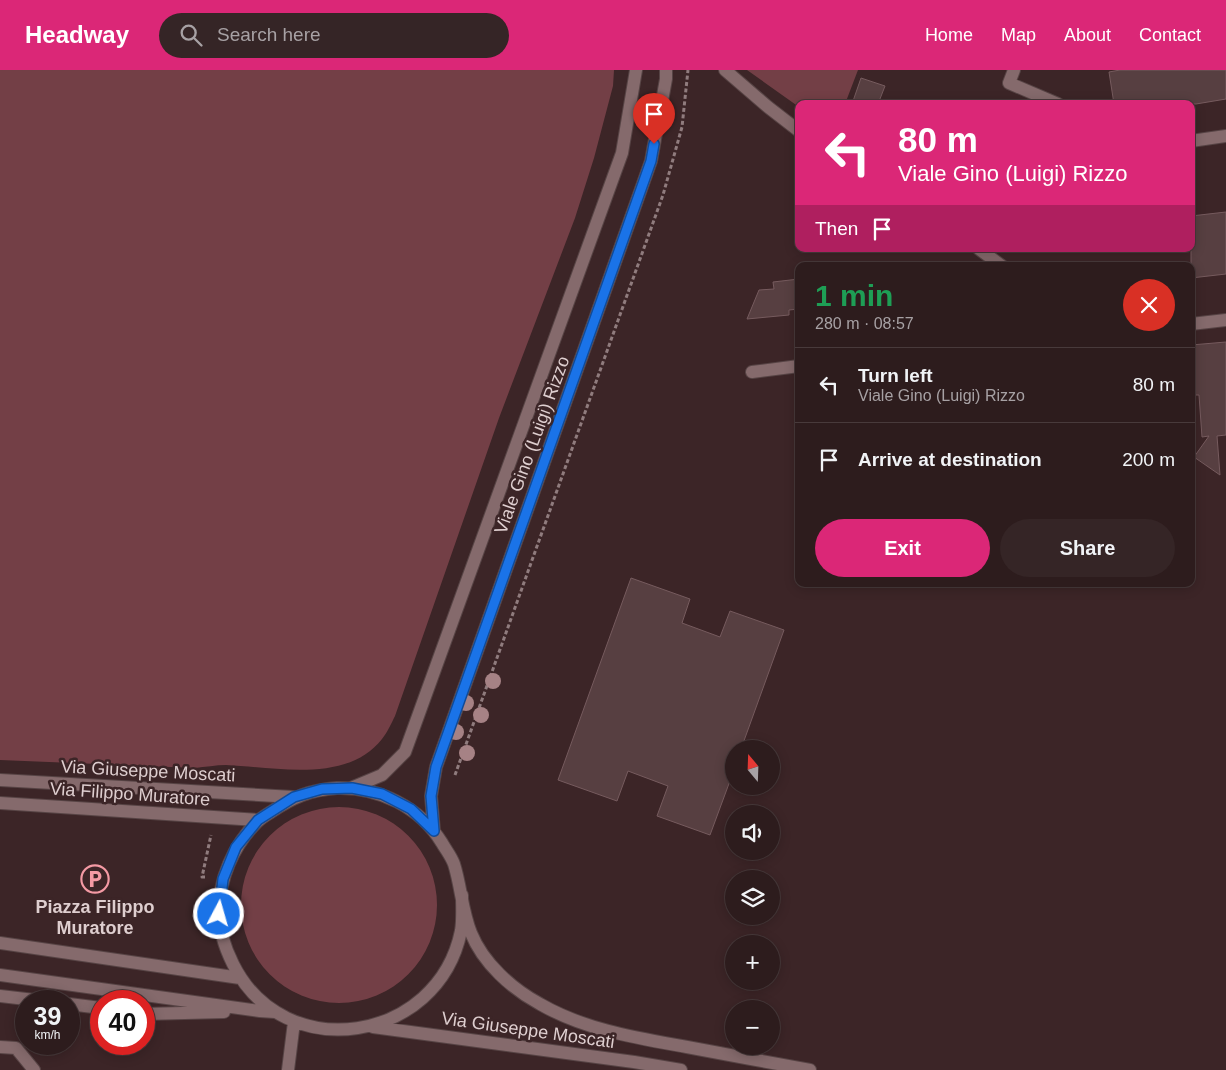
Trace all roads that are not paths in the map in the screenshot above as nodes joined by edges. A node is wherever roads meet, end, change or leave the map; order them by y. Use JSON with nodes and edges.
{"nodes":[{"id":1,"x":636,"y":70,"type":"edge"},
{"id":2,"x":666,"y":70,"type":"edge"},
{"id":3,"x":725,"y":70,"type":"edge"},
{"id":4,"x":1014,"y":70,"type":"edge"},
{"id":5,"x":1048,"y":100,"type":"edge"},
{"id":6,"x":795,"y":128,"type":"edge"},
{"id":7,"x":1226,"y":136,"type":"edge"},
{"id":8,"x":1195,"y":140,"type":"edge"},
{"id":9,"x":983,"y":252,"type":"edge"},
{"id":10,"x":997,"y":262,"type":"edge"},
{"id":11,"x":1226,"y":320,"type":"edge"},
{"id":12,"x":1195,"y":324,"type":"edge"},
{"id":13,"x":795,"y":367,"type":"edge"},
{"id":14,"x":752,"y":372,"type":"dead end"},
{"id":15,"x":0,"y":780,"type":"edge"},
{"id":16,"x":352,"y":788,"type":"junction"},
{"id":17,"x":294,"y":797,"type":"junction"},
{"id":18,"x":0,"y":803,"type":"edge"},
{"id":19,"x":258,"y":820,"type":"junction"},
{"id":20,"x":434,"y":831,"type":"junction"},
{"id":21,"x":462,"y":895,"type":"junction"},
{"id":22,"x":0,"y":943,"type":"edge"},
{"id":23,"x":0,"y":975,"type":"edge"},
{"id":24,"x":240,"y":978,"type":"junction"},
{"id":25,"x":0,"y":996,"type":"edge"},
{"id":26,"x":15,"y":998,"type":"edge"},
{"id":27,"x":260,"y":1012,"type":"junction"},
{"id":28,"x":275,"y":1012,"type":"junction"},
{"id":29,"x":155,"y":1014,"type":"edge"},
{"id":30,"x":294,"y":1022,"type":"junction"},
{"id":31,"x":371,"y":1027,"type":"junction"},
{"id":32,"x":0,"y":1047,"type":"edge"},
{"id":33,"x":34,"y":1070,"type":"edge"},
{"id":34,"x":288,"y":1070,"type":"edge"},
{"id":35,"x":681,"y":1070,"type":"edge"},
{"id":36,"x":810,"y":1070,"type":"edge"}],
"edges":[{"from":1,"to":16,"type":"street","name":"Viale Gino (Luigi) Rizzo"},
{"from":2,"to":20,"type":"street","name":"Viale Gino (Luigi) Rizzo"},
{"from":3,"to":6,"type":"street"},
{"from":4,"to":5,"type":"street"},
{"from":7,"to":8,"type":"street"},
{"from":9,"to":10,"type":"street"},
{"from":11,"to":12,"type":"street"},
{"from":13,"to":14,"type":"street"},
{"from":15,"to":17,"type":"street","name":"Via Giuseppe Moscati"},
{"from":16,"to":17,"type":"street","name":"Via Giuseppe Moscati"},
{"from":16,"to":20,"type":"street","name":"Via Giuseppe Moscati"},
{"from":17,"to":19,"type":"street","name":"Via Giuseppe Moscati"},
{"from":18,"to":19,"type":"street","name":"Via Filippo Muratore"},
{"from":19,"to":24,"type":"street","name":"Via Giuseppe Moscati"},
{"from":20,"to":21,"type":"street","name":"Via Giuseppe Moscati"},
{"from":21,"to":31,"type":"street","name":"Via Giuseppe Moscati"},
{"from":21,"to":36,"type":"street","name":"Via Giuseppe Moscati"},
{"from":22,"to":24,"type":"street"},
{"from":23,"to":27,"type":"street","name":"Via Giuseppe Moscati"},
{"from":24,"to":28,"type":"street","name":"Via Giuseppe Moscati"},
{"from":25,"to":26,"type":"street"},
{"from":27,"to":28,"type":"street","name":"Via Giuseppe Moscati"},
{"from":27,"to":29,"type":"street"},
{"from":28,"to":30,"type":"street","name":"Via Giuseppe Moscati"},
{"from":30,"to":31,"type":"street","name":"Via Giuseppe Moscati"},
{"from":30,"to":34,"type":"street"},
{"from":31,"to":35,"type":"street","name":"Via Giuseppe Moscati"},
{"from":32,"to":33,"type":"street"}]}
